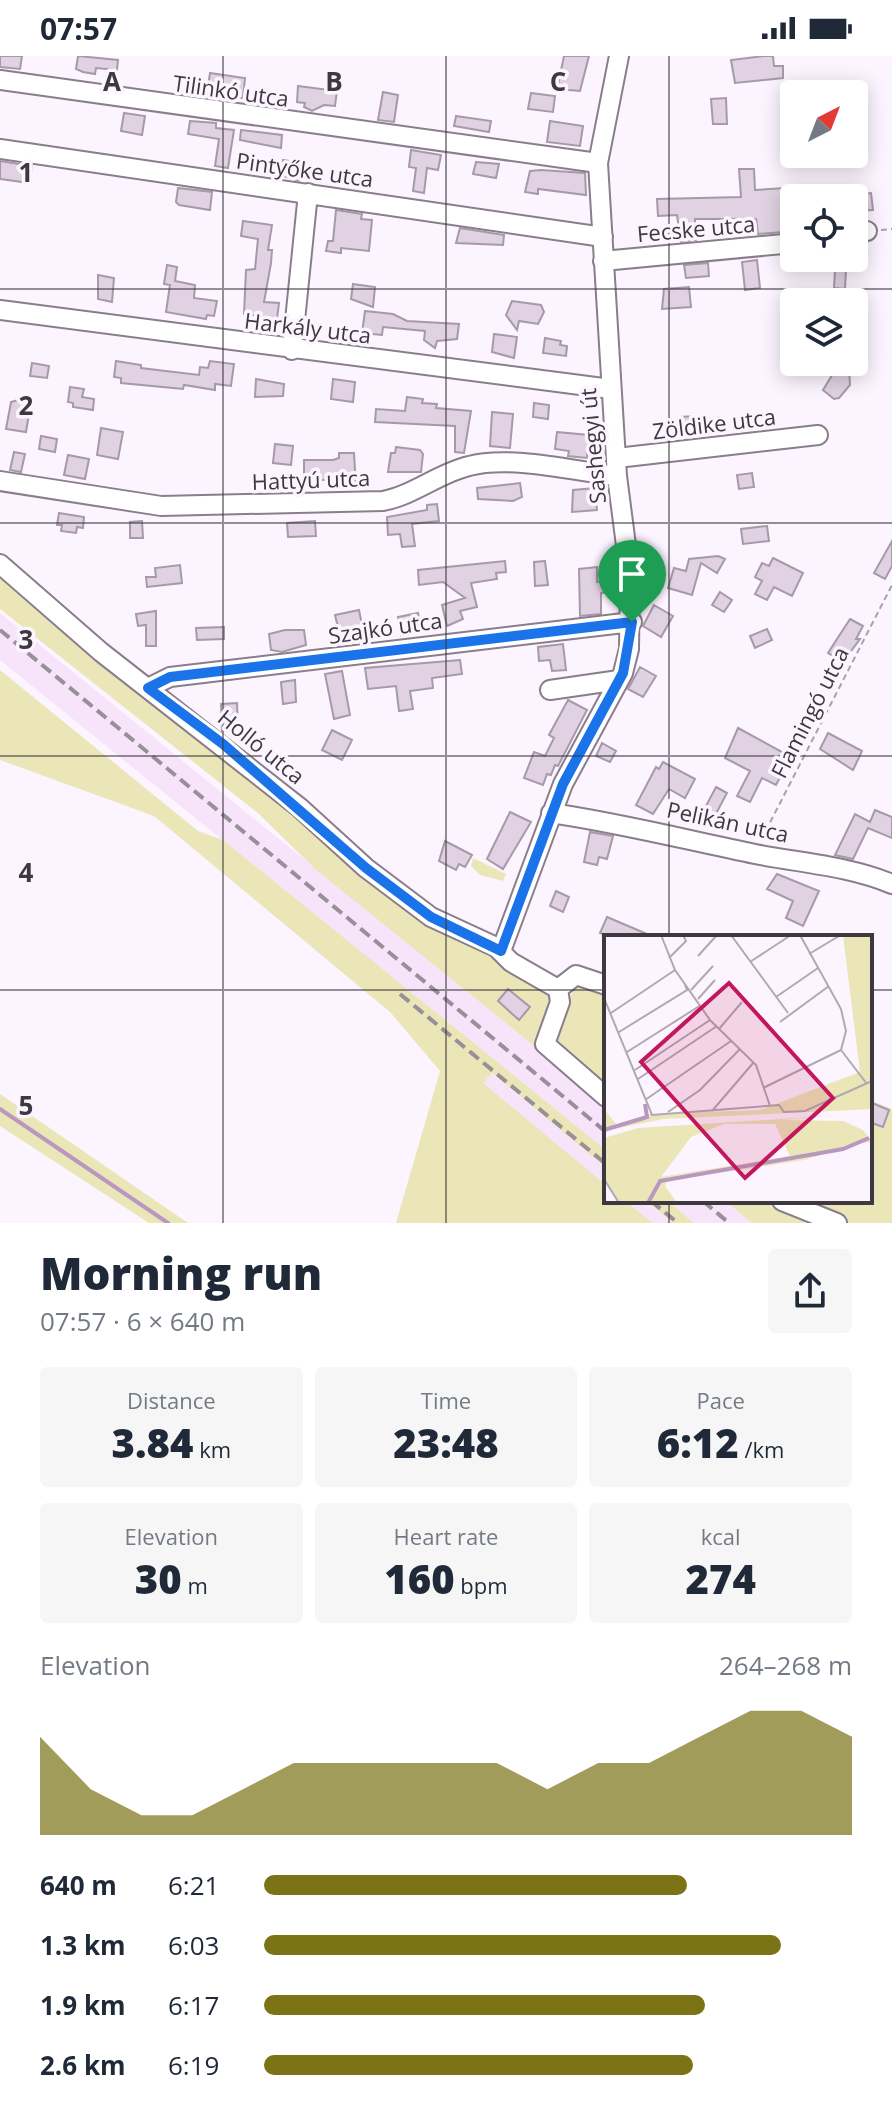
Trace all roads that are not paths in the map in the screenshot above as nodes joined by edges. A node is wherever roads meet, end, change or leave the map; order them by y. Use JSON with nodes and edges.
{"nodes":[{"id":1,"x":619,"y":56,"type":"edge"},
{"id":2,"x":0,"y":80,"type":"edge"},
{"id":3,"x":0,"y":149,"type":"edge"},
{"id":4,"x":598,"y":163,"type":"junction"},
{"id":5,"x":308,"y":193,"type":"junction"},
{"id":6,"x":603,"y":237,"type":"junction"},
{"id":7,"x":780,"y":244,"type":"edge"},
{"id":8,"x":603,"y":261,"type":"junction"},
{"id":9,"x":0,"y":310,"type":"edge"},
{"id":10,"x":292,"y":350,"type":"junction"},
{"id":11,"x":611,"y":389,"type":"junction"},
{"id":12,"x":818,"y":435,"type":"dead end"},
{"id":13,"x":621,"y":464,"type":"junction"},
{"id":14,"x":0,"y":481,"type":"edge"},
{"id":15,"x":0,"y":564,"type":"edge"},
{"id":16,"x":632,"y":622,"type":"junction"},
{"id":17,"x":619,"y":680,"type":"junction"},
{"id":18,"x":148,"y":688,"type":"junction"},
{"id":19,"x":550,"y":690,"type":"dead end"},
{"id":20,"x":551,"y":813,"type":"junction"},
{"id":21,"x":892,"y":884,"type":"edge"},
{"id":22,"x":501,"y":951,"type":"junction"},
{"id":23,"x":604,"y":984,"type":"edge"},
{"id":24,"x":558,"y":989,"type":"junction"},
{"id":25,"x":604,"y":1095,"type":"edge"},
{"id":26,"x":787,"y":1203,"type":"edge"},
{"id":27,"x":837,"y":1223,"type":"edge"}],
"edges":[{"from":1,"to":4,"type":"street","name":"Sashegyi út"},
{"from":2,"to":4,"type":"street","name":"Tilinkó utca"},
{"from":3,"to":5,"type":"street","name":"Pintyőke utca"},
{"from":4,"to":6,"type":"street","name":"Sashegyi út"},
{"from":5,"to":6,"type":"street","name":"Pintyőke utca"},
{"from":5,"to":10,"type":"street"},
{"from":6,"to":8,"type":"street","name":"Sashegyi út"},
{"from":7,"to":8,"type":"street","name":"Fecske utca"},
{"from":8,"to":11,"type":"street","name":"Sashegyi út"},
{"from":9,"to":10,"type":"street","name":"Harkály utca"},
{"from":10,"to":11,"type":"street","name":"Harkály utca"},
{"from":11,"to":13,"type":"street","name":"Sashegyi út"},
{"from":12,"to":13,"type":"street","name":"Zöldike utca"},
{"from":13,"to":14,"type":"street","name":"Hattyú utca"},
{"from":13,"to":16,"type":"street","name":"Sashegyi út"},
{"from":15,"to":18,"type":"street","name":"Holló utca"},
{"from":16,"to":17,"type":"street","name":"Sashegyi út"},
{"from":16,"to":18,"type":"street","name":"Szajkó utca"},
{"from":17,"to":19,"type":"street"},
{"from":17,"to":20,"type":"street","name":"Sashegyi út"},
{"from":18,"to":22,"type":"street","name":"Holló utca"},
{"from":20,"to":21,"type":"street","name":"Pelikán utca"},
{"from":20,"to":22,"type":"street","name":"Sashegyi út"},
{"from":22,"to":24,"type":"street","name":"Holló utca"},
{"from":23,"to":24,"type":"street"},
{"from":24,"to":25,"type":"street"},
{"from":26,"to":27,"type":"street"}]}
